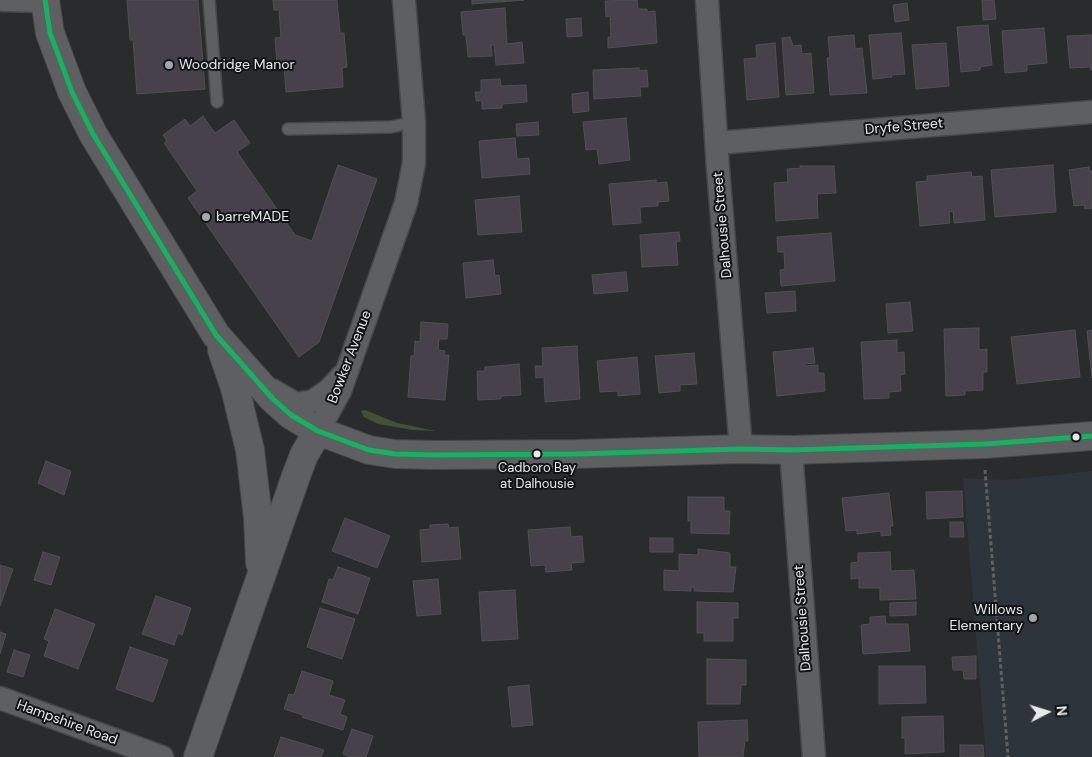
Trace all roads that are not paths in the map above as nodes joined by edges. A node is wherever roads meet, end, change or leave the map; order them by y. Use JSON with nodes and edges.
{"nodes":[{"id":1,"x":3,"y":0,"type":"edge"},
{"id":2,"x":209,"y":0,"type":"edge"},
{"id":3,"x":404,"y":0,"type":"edge"},
{"id":4,"x":707,"y":0,"type":"edge"},
{"id":5,"x":45,"y":1,"type":"edge"},
{"id":6,"x":217,"y":102,"type":"dead end"},
{"id":7,"x":1092,"y":112,"type":"edge"},
{"id":8,"x":414,"y":122,"type":"junction"},
{"id":9,"x":288,"y":129,"type":"dead end"},
{"id":10,"x":716,"y":143,"type":"junction"},
{"id":11,"x":216,"y":335,"type":"junction"},
{"id":12,"x":347,"y":370,"type":"junction"},
{"id":13,"x":255,"y":380,"type":"junction"},
{"id":14,"x":318,"y":431,"type":"junction"},
{"id":15,"x":1092,"y":436,"type":"edge"},
{"id":16,"x":741,"y":449,"type":"junction"},
{"id":17,"x":791,"y":450,"type":"junction"},
{"id":18,"x":260,"y":578,"type":"junction"},
{"id":19,"x":0,"y":698,"type":"edge"},
{"id":20,"x":162,"y":757,"type":"edge"},
{"id":21,"x":198,"y":757,"type":"edge"},
{"id":22,"x":814,"y":757,"type":"edge"}],
"edges":[{"from":1,"to":5,"type":"street"},
{"from":2,"to":6,"type":"lane"},
{"from":3,"to":8,"type":"street","name":"Bowker Avenue"},
{"from":4,"to":10,"type":"street","name":"Dalhousie Street"},
{"from":5,"to":11,"type":"main road"},
{"from":7,"to":10,"type":"street","name":"Dryfe Street"},
{"from":8,"to":9,"type":"lane"},
{"from":8,"to":12,"type":"street","name":"Bowker Avenue"},
{"from":10,"to":16,"type":"street","name":"Dalhousie Street"},
{"from":11,"to":13,"type":"main road"},
{"from":11,"to":18,"type":"main road"},
{"from":12,"to":13,"type":"street"},
{"from":12,"to":14,"type":"street","name":"Bowker Avenue"},
{"from":13,"to":14,"type":"main road"},
{"from":14,"to":16,"type":"main road"},
{"from":14,"to":18,"type":"main road","name":"Bowker Avenue"},
{"from":15,"to":17,"type":"main road"},
{"from":16,"to":17,"type":"main road"},
{"from":17,"to":22,"type":"street","name":"Dalhousie Street"},
{"from":18,"to":21,"type":"main road","name":"Bowker Avenue"},
{"from":19,"to":20,"type":"street","name":"Hampshire Road"}]}
